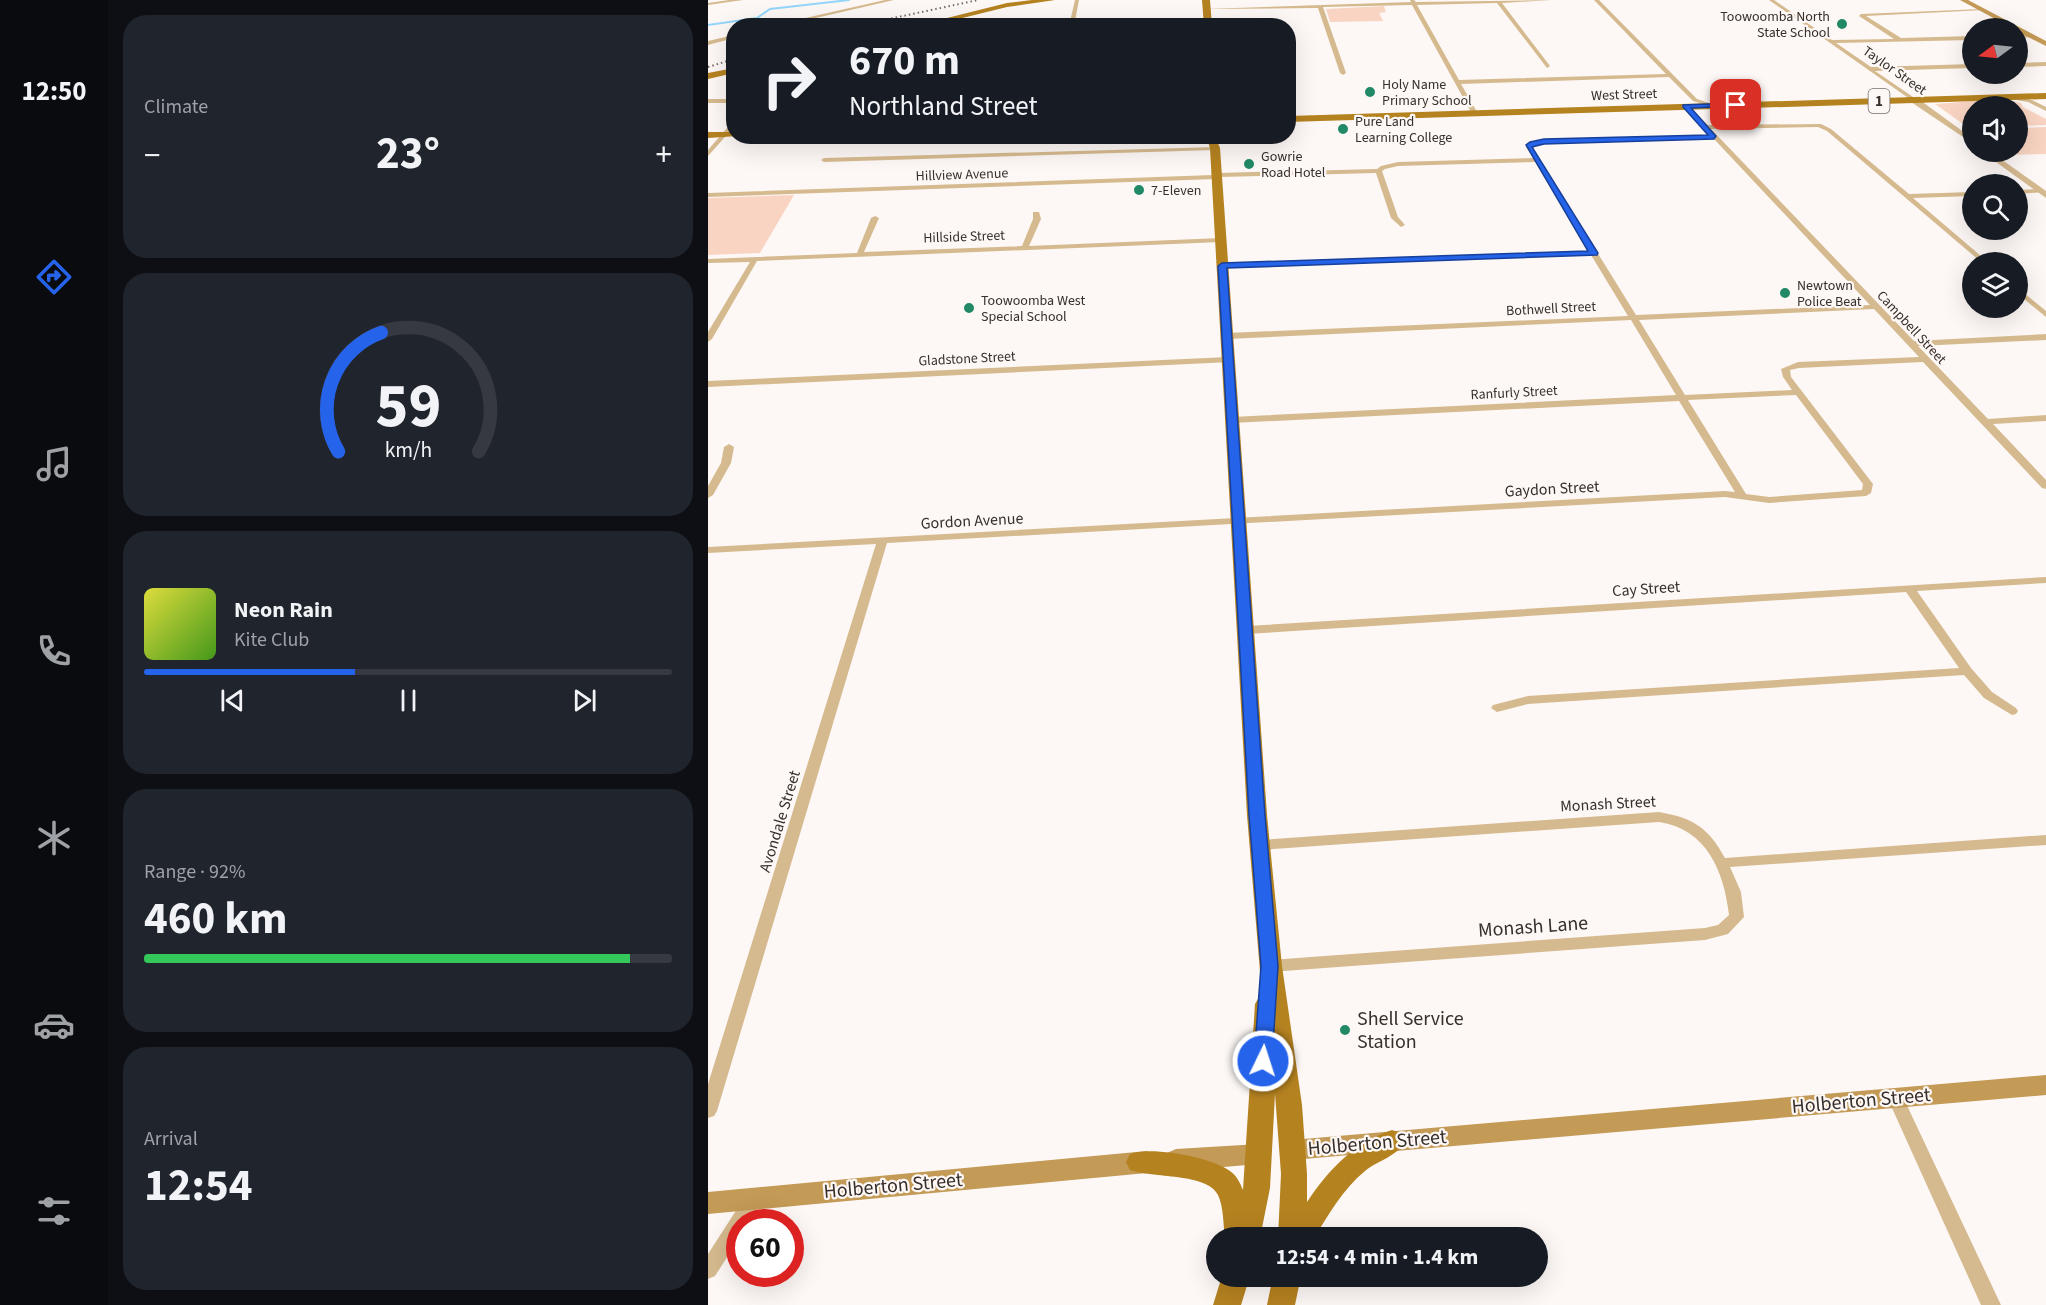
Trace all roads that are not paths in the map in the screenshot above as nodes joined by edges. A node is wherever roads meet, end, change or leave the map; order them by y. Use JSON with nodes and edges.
{"nodes":[{"id":1,"x":741,"y":0,"type":"edge"},
{"id":2,"x":892,"y":0,"type":"edge"},
{"id":3,"x":1051,"y":0,"type":"edge"},
{"id":4,"x":1077,"y":0,"type":"edge"},
{"id":5,"x":1550,"y":0,"type":"edge"},
{"id":6,"x":1596,"y":0,"type":"edge"},
{"id":7,"x":1771,"y":0,"type":"edge"},
{"id":8,"x":1963,"y":0,"type":"edge"},
{"id":9,"x":1498,"y":1,"type":"edge"},
{"id":10,"x":1413,"y":2,"type":"edge"},
{"id":11,"x":708,"y":4,"type":"edge"},
{"id":12,"x":1207,"y":4,"type":"edge"},
{"id":13,"x":1320,"y":6,"type":"junction"},
{"id":14,"x":1982,"y":10,"type":"junction"},
{"id":15,"x":809,"y":18,"type":"edge"},
{"id":16,"x":956,"y":18,"type":"edge"},
{"id":17,"x":1073,"y":18,"type":"edge"},
{"id":18,"x":1997,"y":18,"type":"edge"},
{"id":19,"x":2028,"y":34,"type":"edge"},
{"id":20,"x":2031,"y":36,"type":"joint"},
{"id":21,"x":726,"y":38,"type":"edge"},
{"id":22,"x":1962,"y":38,"type":"edge"},
{"id":23,"x":1900,"y":40,"type":"junction"},
{"id":24,"x":1831,"y":42,"type":"junction"},
{"id":25,"x":708,"y":43,"type":"edge"},
{"id":26,"x":2046,"y":44,"type":"edge"},
{"id":27,"x":2046,"y":64,"type":"edge"},
{"id":28,"x":2028,"y":65,"type":"edge"},
{"id":29,"x":1547,"y":66,"type":"dead end"},
{"id":30,"x":1962,"y":66,"type":"edge"},
{"id":31,"x":1871,"y":69,"type":"junction"},
{"id":32,"x":726,"y":72,"type":"edge"},
{"id":33,"x":1343,"y":73,"type":"dead end"},
{"id":34,"x":1671,"y":75,"type":"junction"},
{"id":35,"x":708,"y":76,"type":"edge"},
{"id":36,"x":1458,"y":82,"type":"junction"},
{"id":37,"x":2028,"y":96,"type":"edge"},
{"id":38,"x":2046,"y":96,"type":"edge"},
{"id":39,"x":1962,"y":98,"type":"edge"},
{"id":40,"x":1914,"y":100,"type":"junction"},
{"id":41,"x":708,"y":101,"type":"edge"},
{"id":42,"x":726,"y":101,"type":"edge"},
{"id":43,"x":2028,"y":101,"type":"edge"},
{"id":44,"x":1712,"y":105,"type":"junction"},
{"id":45,"x":1686,"y":106,"type":"junction"},
{"id":46,"x":2044,"y":108,"type":"edge"},
{"id":47,"x":1474,"y":112,"type":"junction"},
{"id":48,"x":1296,"y":117,"type":"edge"},
{"id":49,"x":1705,"y":127,"type":"junction"},
{"id":50,"x":1962,"y":134,"type":"edge"},
{"id":51,"x":708,"y":135,"type":"edge"},
{"id":52,"x":726,"y":135,"type":"edge"},
{"id":53,"x":726,"y":137,"type":"edge"},
{"id":54,"x":1714,"y":137,"type":"junction"},
{"id":55,"x":1134,"y":144,"type":"edge"},
{"id":56,"x":1212,"y":144,"type":"edge"},
{"id":57,"x":708,"y":154,"type":"edge"},
{"id":58,"x":824,"y":160,"type":"dead end"},
{"id":59,"x":1536,"y":160,"type":"junction"},
{"id":60,"x":2000,"y":162,"type":"edge"},
{"id":61,"x":1381,"y":169,"type":"junction"},
{"id":62,"x":1216,"y":176,"type":"junction"},
{"id":63,"x":2028,"y":192,"type":"edge"},
{"id":64,"x":2044,"y":193,"type":"edge"},
{"id":65,"x":1962,"y":194,"type":"edge"},
{"id":66,"x":708,"y":195,"type":"edge"},
{"id":67,"x":1907,"y":196,"type":"junction"},
{"id":68,"x":1036,"y":214,"type":"dead end"},
{"id":69,"x":875,"y":218,"type":"dead end"},
{"id":70,"x":1401,"y":225,"type":"dead end"},
{"id":71,"x":1221,"y":240,"type":"junction"},
{"id":72,"x":1025,"y":247,"type":"junction"},
{"id":73,"x":1973,"y":252,"type":"edge"},
{"id":74,"x":1594,"y":253,"type":"junction"},
{"id":75,"x":860,"y":254,"type":"junction"},
{"id":76,"x":755,"y":258,"type":"junction"},
{"id":77,"x":708,"y":261,"type":"edge"},
{"id":78,"x":1222,"y":266,"type":"junction"},
{"id":79,"x":2028,"y":299,"type":"edge"},
{"id":80,"x":1875,"y":307,"type":"junction"},
{"id":81,"x":2046,"y":315,"type":"edge"},
{"id":82,"x":1634,"y":318,"type":"junction"},
{"id":83,"x":712,"y":326,"type":"edge"},
{"id":84,"x":1227,"y":336,"type":"junction"},
{"id":85,"x":2046,"y":337,"type":"edge"},
{"id":86,"x":708,"y":339,"type":"edge"},
{"id":87,"x":1910,"y":344,"type":"junction"},
{"id":88,"x":1924,"y":358,"type":"junction"},
{"id":89,"x":1228,"y":360,"type":"junction"},
{"id":90,"x":708,"y":384,"type":"edge"},
{"id":91,"x":1798,"y":392,"type":"junction"},
{"id":92,"x":1682,"y":398,"type":"junction"},
{"id":93,"x":2046,"y":418,"type":"edge"},
{"id":94,"x":1232,"y":420,"type":"junction"},
{"id":95,"x":1984,"y":422,"type":"junction"},
{"id":96,"x":729,"y":447,"type":"dead end"},
{"id":97,"x":2046,"y":486,"type":"edge"},
{"id":98,"x":708,"y":495,"type":"edge"},
{"id":99,"x":1742,"y":496,"type":"junction"},
{"id":100,"x":1239,"y":520,"type":"junction"},
{"id":101,"x":884,"y":540,"type":"junction"},
{"id":102,"x":708,"y":550,"type":"edge"},
{"id":103,"x":2046,"y":580,"type":"edge"},
{"id":104,"x":1909,"y":588,"type":"junction"},
{"id":105,"x":1247,"y":630,"type":"junction"},
{"id":106,"x":1967,"y":671,"type":"junction"},
{"id":107,"x":1497,"y":708,"type":"dead end"},
{"id":108,"x":2012,"y":711,"type":"dead end"},
{"id":109,"x":2046,"y":840,"type":"edge"},
{"id":110,"x":1260,"y":845,"type":"junction"},
{"id":111,"x":1721,"y":863,"type":"junction"},
{"id":112,"x":1269,"y":966,"type":"junction"},
{"id":113,"x":2046,"y":1084,"type":"edge"},
{"id":114,"x":1895,"y":1097,"type":"junction"},
{"id":115,"x":708,"y":1111,"type":"edge"},
{"id":116,"x":1392,"y":1141,"type":"junction"},
{"id":117,"x":1292,"y":1150,"type":"junction"},
{"id":118,"x":1259,"y":1154,"type":"junction"},
{"id":119,"x":1139,"y":1162,"type":"junction"},
{"id":120,"x":754,"y":1198,"type":"junction"},
{"id":121,"x":708,"y":1203,"type":"edge"},
{"id":122,"x":1237,"y":1227,"type":"edge"},
{"id":123,"x":1248,"y":1227,"type":"edge"},
{"id":124,"x":1292,"y":1227,"type":"edge"},
{"id":125,"x":1305,"y":1227,"type":"edge"},
{"id":126,"x":708,"y":1270,"type":"edge"},
{"id":127,"x":1233,"y":1287,"type":"edge"},
{"id":128,"x":1285,"y":1287,"type":"edge"},
{"id":129,"x":1227,"y":1305,"type":"edge"},
{"id":130,"x":1281,"y":1305,"type":"edge"},
{"id":131,"x":1991,"y":1305,"type":"edge"}],
"edges":[{"from":1,"to":11,"type":"street"},
{"from":2,"to":15,"type":"street"},
{"from":3,"to":16,"type":"main road"},
{"from":4,"to":17,"type":"street"},
{"from":5,"to":9,"type":"street"},
{"from":6,"to":34,"type":"street"},
{"from":7,"to":24,"type":"street","name":"Taylor Street","number":"1"},
{"from":8,"to":14,"type":"main road"},
{"from":9,"to":10,"type":"street"},
{"from":9,"to":29,"type":"street"},
{"from":10,"to":13,"type":"street"},
{"from":10,"to":36,"type":"street"},
{"from":12,"to":13,"type":"street"},
{"from":13,"to":33,"type":"street"},
{"from":14,"to":18,"type":"main road"},
{"from":14,"to":23,"type":"street"},
{"from":19,"to":20,"type":"main road"},
{"from":20,"to":26,"type":"main road"},
{"from":21,"to":25,"type":"street"},
{"from":22,"to":23,"type":"street"},
{"from":23,"to":24,"type":"street"},
{"from":24,"to":31,"type":"street","name":"Taylor Street","number":"1"},
{"from":27,"to":28,"type":"street"},
{"from":30,"to":31,"type":"street","number":"1"},
{"from":31,"to":40,"type":"street","name":"Taylor Street"},
{"from":32,"to":35,"type":"main road"},
{"from":34,"to":36,"type":"street"},
{"from":34,"to":44,"type":"street"},
{"from":36,"to":47,"type":"street"},
{"from":37,"to":38,"type":"main road","name":"West Street","number":"1"},
{"from":39,"to":40,"type":"main road","name":"West Street","number":"1"},
{"from":40,"to":44,"type":"main road","name":"West Street","number":"1"},
{"from":40,"to":50,"type":"street","name":"Taylor Street"},
{"from":41,"to":42,"type":"street"},
{"from":43,"to":46,"type":"street"},
{"from":44,"to":45,"type":"main road","name":"West Street"},
{"from":45,"to":47,"type":"main road","name":"West Street"},
{"from":45,"to":49,"type":"street","name":"Campbell Street"},
{"from":47,"to":48,"type":"main road","name":"West Street"},
{"from":49,"to":54,"type":"street","name":"Campbell Street"},
{"from":49,"to":67,"type":"street"},
{"from":51,"to":52,"type":"main road"},
{"from":53,"to":57,"type":"street"},
{"from":54,"to":59,"type":"street"},
{"from":54,"to":80,"type":"street","name":"Campbell Street"},
{"from":55,"to":58,"type":"street"},
{"from":56,"to":62,"type":"main road"},
{"from":59,"to":61,"type":"street","name":"Hillview Avenue"},
{"from":59,"to":74,"type":"street"},
{"from":60,"to":64,"type":"street"},
{"from":61,"to":62,"type":"street","name":"Hillview Avenue"},
{"from":61,"to":70,"type":"street"},
{"from":62,"to":66,"type":"street","name":"Hillview Avenue"},
{"from":62,"to":71,"type":"main road"},
{"from":63,"to":64,"type":"street"},
{"from":65,"to":67,"type":"street"},
{"from":67,"to":73,"type":"street"},
{"from":68,"to":72,"type":"street"},
{"from":69,"to":75,"type":"street"},
{"from":71,"to":72,"type":"street","name":"Hillside Street"},
{"from":71,"to":78,"type":"main road"},
{"from":72,"to":75,"type":"street","name":"Hillside Street"},
{"from":74,"to":78,"type":"street"},
{"from":74,"to":82,"type":"street"},
{"from":75,"to":76,"type":"street","name":"Hillside Street"},
{"from":76,"to":77,"type":"street","name":"Hillside Street"},
{"from":76,"to":83,"type":"street"},
{"from":78,"to":84,"type":"main road"},
{"from":79,"to":81,"type":"street"},
{"from":80,"to":82,"type":"street","name":"Bothwell Street"},
{"from":80,"to":87,"type":"street","name":"Campbell Street"},
{"from":82,"to":84,"type":"street","name":"Bothwell Street"},
{"from":82,"to":92,"type":"street"},
{"from":83,"to":86,"type":"street"},
{"from":84,"to":89,"type":"main road"},
{"from":85,"to":87,"type":"street"},
{"from":87,"to":88,"type":"street","name":"Campbell Street"},
{"from":88,"to":91,"type":"street"},
{"from":88,"to":95,"type":"street","name":"Campbell Street"},
{"from":89,"to":90,"type":"street","name":"Gladstone Street"},
{"from":89,"to":94,"type":"main road"},
{"from":91,"to":92,"type":"street","name":"Ranfurly Street"},
{"from":91,"to":99,"type":"street","name":"Gaydon Street"},
{"from":92,"to":94,"type":"street","name":"Ranfurly Street"},
{"from":92,"to":99,"type":"street"},
{"from":93,"to":95,"type":"street"},
{"from":94,"to":100,"type":"main road"},
{"from":95,"to":97,"type":"street","name":"Campbell Street"},
{"from":96,"to":98,"type":"street"},
{"from":99,"to":100,"type":"street","name":"Gaydon Street"},
{"from":100,"to":101,"type":"street","name":"Gordon Avenue"},
{"from":100,"to":105,"type":"main road"},
{"from":101,"to":102,"type":"street","name":"Gordon Avenue"},
{"from":101,"to":115,"type":"street","name":"Avondale Street"},
{"from":103,"to":104,"type":"street","name":"Cay Street"},
{"from":104,"to":105,"type":"street","name":"Cay Street"},
{"from":104,"to":106,"type":"street"},
{"from":105,"to":110,"type":"main road"},
{"from":106,"to":107,"type":"street"},
{"from":106,"to":108,"type":"street"},
{"from":109,"to":111,"type":"street"},
{"from":110,"to":111,"type":"street","name":"Monash Street"},
{"from":110,"to":112,"type":"main road"},
{"from":111,"to":112,"type":"street","name":"Monash Lane"},
{"from":112,"to":117,"type":"main road"},
{"from":112,"to":118,"type":"main road"},
{"from":113,"to":114,"type":"main road","name":"Holberton Street"},
{"from":114,"to":116,"type":"main road","name":"Holberton Street"},
{"from":114,"to":131,"type":"street"},
{"from":116,"to":117,"type":"main road","name":"Holberton Street"},
{"from":116,"to":125,"type":"main road"},
{"from":117,"to":118,"type":"street","name":"Holberton Street"},
{"from":117,"to":124,"type":"main road"},
{"from":118,"to":119,"type":"main road","name":"Holberton Street"},
{"from":118,"to":123,"type":"main road"},
{"from":119,"to":120,"type":"main road","name":"Holberton Street"},
{"from":119,"to":122,"type":"main road"},
{"from":120,"to":121,"type":"main road","name":"Holberton Street"},
{"from":120,"to":126,"type":"street"},
{"from":127,"to":129,"type":"main road"},
{"from":128,"to":130,"type":"main road"}]}
